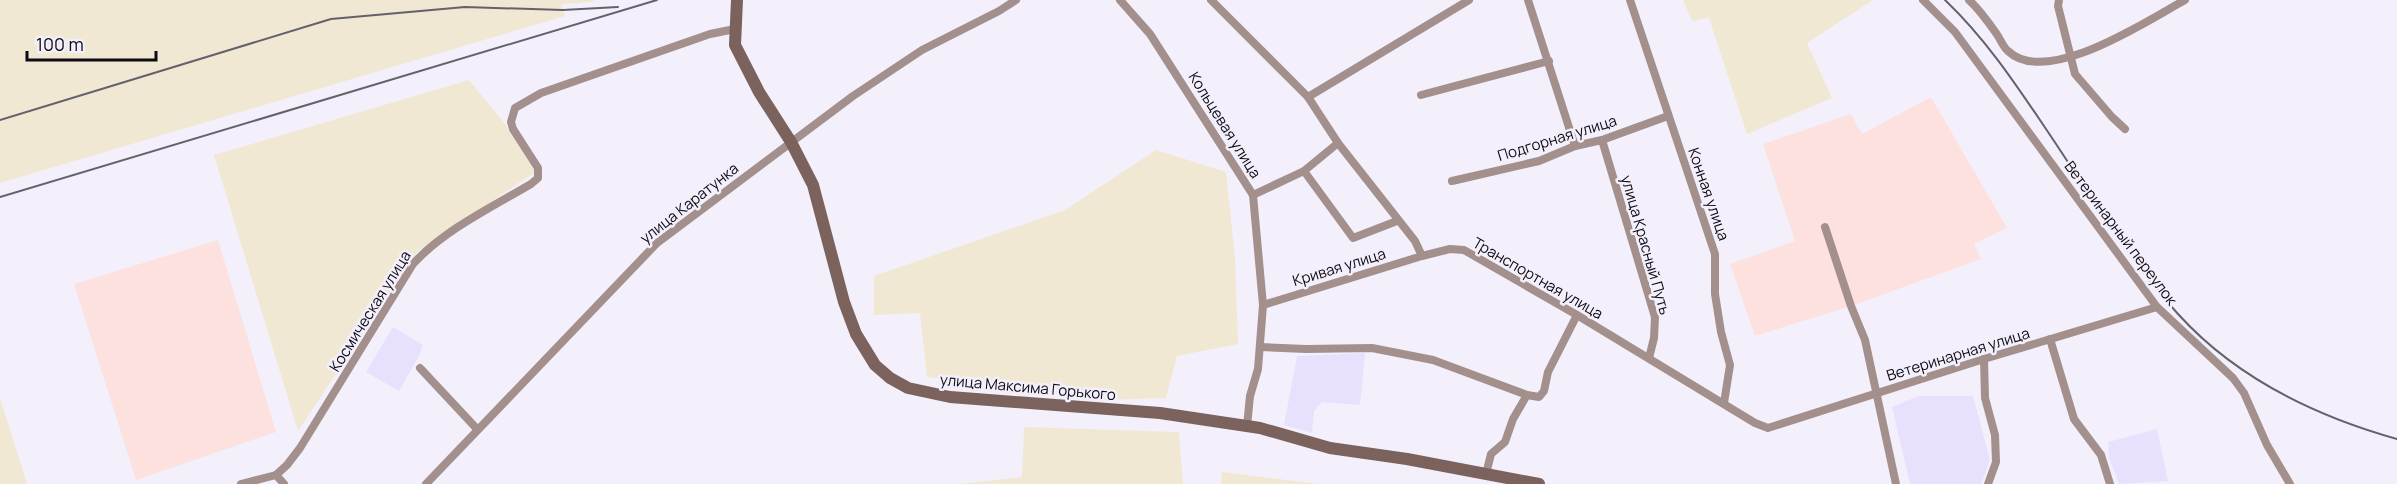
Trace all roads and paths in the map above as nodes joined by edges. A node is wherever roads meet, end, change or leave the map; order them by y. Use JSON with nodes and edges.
{"nodes":[{"id":1,"x":738,"y":0,"type":"edge"},
{"id":2,"x":1016,"y":0,"type":"edge"},
{"id":3,"x":1120,"y":0,"type":"edge"},
{"id":4,"x":1211,"y":0,"type":"edge"},
{"id":5,"x":1469,"y":0,"type":"edge"},
{"id":6,"x":1528,"y":0,"type":"edge"},
{"id":7,"x":1630,"y":0,"type":"edge"},
{"id":8,"x":1923,"y":0,"type":"edge"},
{"id":9,"x":1969,"y":0,"type":"edge"},
{"id":10,"x":2059,"y":0,"type":"edge"},
{"id":11,"x":2185,"y":0,"type":"edge"},
{"id":12,"x":735,"y":29,"type":"junction"},
{"id":13,"x":2071,"y":58,"type":"junction"},
{"id":14,"x":1549,"y":61,"type":"junction"},
{"id":15,"x":1421,"y":95,"type":"dead end"},
{"id":16,"x":1308,"y":97,"type":"junction"},
{"id":17,"x":1668,"y":116,"type":"junction"},
{"id":18,"x":2125,"y":129,"type":"dead end"},
{"id":19,"x":1602,"y":140,"type":"junction"},
{"id":20,"x":791,"y":142,"type":"junction"},
{"id":21,"x":1338,"y":143,"type":"junction"},
{"id":22,"x":1575,"y":146,"type":"junction"},
{"id":23,"x":1304,"y":171,"type":"junction"},
{"id":24,"x":1452,"y":181,"type":"dead end"},
{"id":25,"x":1253,"y":195,"type":"junction"},
{"id":26,"x":1397,"y":221,"type":"junction"},
{"id":27,"x":1825,"y":227,"type":"dead end"},
{"id":28,"x":1422,"y":256,"type":"junction"},
{"id":29,"x":1263,"y":305,"type":"junction"},
{"id":30,"x":2157,"y":308,"type":"junction"},
{"id":31,"x":1577,"y":315,"type":"junction"},
{"id":32,"x":2050,"y":339,"type":"junction"},
{"id":33,"x":1260,"y":347,"type":"junction"},
{"id":34,"x":1649,"y":358,"type":"junction"},
{"id":35,"x":1984,"y":359,"type":"junction"},
{"id":36,"x":420,"y":368,"type":"dead end"},
{"id":37,"x":1877,"y":394,"type":"junction"},
{"id":38,"x":1527,"y":395,"type":"junction"},
{"id":39,"x":1724,"y":403,"type":"junction"},
{"id":40,"x":1247,"y":426,"type":"junction"},
{"id":41,"x":1768,"y":428,"type":"joint"},
{"id":42,"x":477,"y":429,"type":"junction"},
{"id":43,"x":1486,"y":474,"type":"junction"},
{"id":44,"x":276,"y":475,"type":"junction"},
{"id":45,"x":241,"y":484,"type":"edge"},
{"id":46,"x":285,"y":484,"type":"edge"},
{"id":47,"x":426,"y":484,"type":"edge"},
{"id":48,"x":1539,"y":484,"type":"edge"},
{"id":49,"x":1896,"y":484,"type":"edge"},
{"id":50,"x":1988,"y":484,"type":"edge"},
{"id":51,"x":2110,"y":484,"type":"edge"},
{"id":52,"x":2290,"y":484,"type":"edge"}],
"edges":[{"from":1,"to":12,"type":"street","name":"улица Максима Горького"},
{"from":2,"to":20,"type":"street","name":"улица Каратунка"},
{"from":3,"to":25,"type":"street","name":"Кольцевая улица"},
{"from":4,"to":16,"type":"street"},
{"from":5,"to":16,"type":"street"},
{"from":6,"to":14,"type":"street"},
{"from":7,"to":17,"type":"street","name":"Конная улица"},
{"from":8,"to":30,"type":"street","name":"Ветеринарный переулок"},
{"from":9,"to":13,"type":"street"},
{"from":10,"to":13,"type":"street"},
{"from":11,"to":13,"type":"street"},
{"from":12,"to":20,"type":"street","name":"улица Максима Горького"},
{"from":12,"to":44,"type":"street","name":"Космическая улица"},
{"from":13,"to":18,"type":"street"},
{"from":14,"to":15,"type":"street"},
{"from":14,"to":22,"type":"street"},
{"from":16,"to":21,"type":"street"},
{"from":17,"to":19,"type":"street","name":"Подгорная улица"},
{"from":17,"to":39,"type":"street","name":"Конная улица"},
{"from":19,"to":22,"type":"street","name":"Подгорная улица"},
{"from":19,"to":34,"type":"street","name":"улица Красный Путь"},
{"from":20,"to":40,"type":"street","name":"улица Максима Горького"},
{"from":20,"to":42,"type":"street","name":"улица Каратунка"},
{"from":21,"to":23,"type":"street"},
{"from":21,"to":26,"type":"street"},
{"from":22,"to":24,"type":"street","name":"Подгорная улица"},
{"from":23,"to":25,"type":"street"},
{"from":23,"to":26,"type":"street"},
{"from":25,"to":29,"type":"street","name":"Кольцевая улица"},
{"from":26,"to":28,"type":"street"},
{"from":27,"to":37,"type":"street"},
{"from":28,"to":29,"type":"street","name":"Кривая улица"},
{"from":28,"to":31,"type":"street","name":"Транспортная улица"},
{"from":29,"to":33,"type":"street","name":"Кольцевая улица"},
{"from":30,"to":32,"type":"street","name":"Ветеринарная улица"},
{"from":30,"to":52,"type":"street","name":"Ветеринарный переулок"},
{"from":31,"to":34,"type":"street","name":"Транспортная улица"},
{"from":31,"to":38,"type":"street"},
{"from":32,"to":35,"type":"street","name":"Ветеринарная улица"},
{"from":32,"to":51,"type":"street"},
{"from":33,"to":38,"type":"street"},
{"from":33,"to":40,"type":"street","name":"Кольцевая улица"},
{"from":34,"to":39,"type":"street","name":"Транспортная улица"},
{"from":35,"to":37,"type":"street","name":"Ветеринарная улица"},
{"from":35,"to":50,"type":"street"},
{"from":36,"to":42,"type":"street"},
{"from":37,"to":41,"type":"street","name":"Ветеринарная улица"},
{"from":37,"to":49,"type":"street"},
{"from":38,"to":43,"type":"street"},
{"from":39,"to":41,"type":"street","name":"Транспортная улица"},
{"from":40,"to":43,"type":"street","name":"улица Максима Горького"},
{"from":42,"to":47,"type":"street","name":"улица Каратунка"},
{"from":43,"to":48,"type":"street","name":"улица Максима Горького"},
{"from":44,"to":45,"type":"street"},
{"from":44,"to":46,"type":"street"}]}
